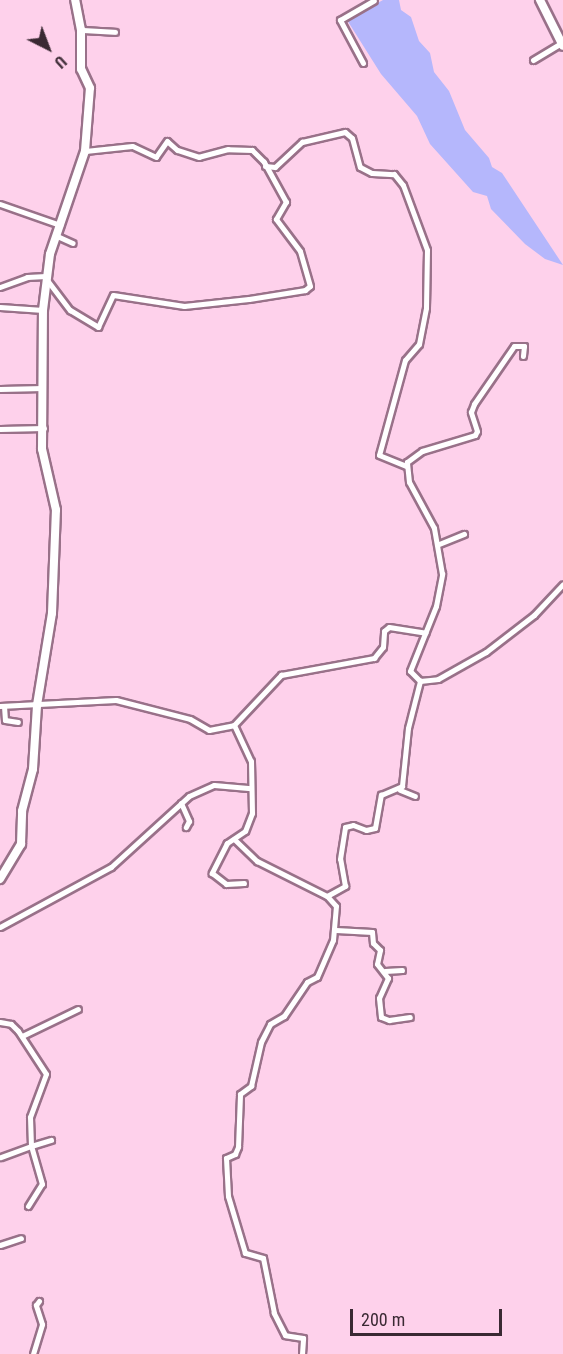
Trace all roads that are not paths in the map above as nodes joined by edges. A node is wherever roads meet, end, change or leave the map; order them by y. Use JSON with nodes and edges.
{"nodes":[{"id":1,"x":75,"y":0,"type":"edge"},
{"id":2,"x":374,"y":0,"type":"edge"},
{"id":3,"x":540,"y":0,"type":"edge"},
{"id":4,"x":81,"y":30,"type":"junction"},
{"id":5,"x":115,"y":32,"type":"dead end"},
{"id":6,"x":562,"y":45,"type":"edge"},
{"id":7,"x":533,"y":60,"type":"dead end"},
{"id":8,"x":363,"y":63,"type":"dead end"},
{"id":9,"x":84,"y":151,"type":"junction"},
{"id":10,"x":265,"y":166,"type":"junction"},
{"id":11,"x":0,"y":204,"type":"edge"},
{"id":12,"x":60,"y":225,"type":"junction"},
{"id":13,"x":57,"y":236,"type":"junction"},
{"id":14,"x":73,"y":243,"type":"dead end"},
{"id":15,"x":46,"y":277,"type":"junction"},
{"id":16,"x":0,"y":287,"type":"edge"},
{"id":17,"x":0,"y":307,"type":"edge"},
{"id":18,"x":43,"y":310,"type":"junction"},
{"id":19,"x":523,"y":356,"type":"dead end"},
{"id":20,"x":43,"y":388,"type":"junction"},
{"id":21,"x":0,"y":389,"type":"edge"},
{"id":22,"x":44,"y":428,"type":"junction"},
{"id":23,"x":0,"y":429,"type":"edge"},
{"id":24,"x":406,"y":466,"type":"junction"},
{"id":25,"x":464,"y":534,"type":"dead end"},
{"id":26,"x":439,"y":544,"type":"junction"},
{"id":27,"x":563,"y":584,"type":"edge"},
{"id":28,"x":426,"y":633,"type":"junction"},
{"id":29,"x":420,"y":681,"type":"junction"},
{"id":30,"x":37,"y":705,"type":"junction"},
{"id":31,"x":2,"y":706,"type":"edge"},
{"id":32,"x":18,"y":722,"type":"dead end"},
{"id":33,"x":234,"y":725,"type":"junction"},
{"id":34,"x":251,"y":788,"type":"junction"},
{"id":35,"x":400,"y":790,"type":"junction"},
{"id":36,"x":415,"y":796,"type":"dead end"},
{"id":37,"x":181,"y":803,"type":"junction"},
{"id":38,"x":186,"y":827,"type":"dead end"},
{"id":39,"x":234,"y":839,"type":"junction"},
{"id":40,"x":0,"y":879,"type":"edge"},
{"id":41,"x":244,"y":883,"type":"dead end"},
{"id":42,"x":327,"y":896,"type":"junction"},
{"id":43,"x":0,"y":927,"type":"edge"},
{"id":44,"x":336,"y":930,"type":"junction"},
{"id":45,"x":402,"y":970,"type":"dead end"},
{"id":46,"x":385,"y":971,"type":"junction"},
{"id":47,"x":78,"y":1009,"type":"dead end"},
{"id":48,"x":410,"y":1017,"type":"dead end"},
{"id":49,"x":0,"y":1022,"type":"edge"},
{"id":50,"x":22,"y":1036,"type":"junction"},
{"id":51,"x":51,"y":1140,"type":"dead end"},
{"id":52,"x":31,"y":1146,"type":"junction"},
{"id":53,"x":0,"y":1157,"type":"edge"},
{"id":54,"x":28,"y":1206,"type":"dead end"},
{"id":55,"x":21,"y":1238,"type":"dead end"},
{"id":56,"x":0,"y":1245,"type":"edge"},
{"id":57,"x":39,"y":1301,"type":"dead end"},
{"id":58,"x":33,"y":1354,"type":"edge"},
{"id":59,"x":302,"y":1354,"type":"edge"}],
"edges":[{"from":1,"to":4,"type":"street"},
{"from":2,"to":8,"type":"street"},
{"from":3,"to":6,"type":"street"},
{"from":4,"to":5,"type":"street"},
{"from":4,"to":9,"type":"street"},
{"from":6,"to":7,"type":"street"},
{"from":9,"to":10,"type":"street"},
{"from":9,"to":12,"type":"street"},
{"from":10,"to":15,"type":"street"},
{"from":10,"to":24,"type":"street"},
{"from":11,"to":12,"type":"street"},
{"from":12,"to":13,"type":"street"},
{"from":13,"to":14,"type":"street"},
{"from":13,"to":15,"type":"street"},
{"from":15,"to":16,"type":"street"},
{"from":15,"to":18,"type":"street"},
{"from":17,"to":18,"type":"street"},
{"from":18,"to":20,"type":"street"},
{"from":19,"to":24,"type":"street"},
{"from":20,"to":21,"type":"street"},
{"from":20,"to":22,"type":"street"},
{"from":22,"to":23,"type":"street"},
{"from":22,"to":30,"type":"street"},
{"from":24,"to":26,"type":"street"},
{"from":25,"to":26,"type":"street"},
{"from":26,"to":28,"type":"street"},
{"from":27,"to":29,"type":"street"},
{"from":28,"to":29,"type":"street"},
{"from":28,"to":33,"type":"street"},
{"from":29,"to":35,"type":"street"},
{"from":30,"to":31,"type":"street"},
{"from":30,"to":33,"type":"street"},
{"from":30,"to":40,"type":"street"},
{"from":31,"to":32,"type":"street"},
{"from":33,"to":34,"type":"street"},
{"from":34,"to":37,"type":"street"},
{"from":34,"to":39,"type":"street"},
{"from":35,"to":36,"type":"street"},
{"from":35,"to":42,"type":"street"},
{"from":37,"to":38,"type":"street"},
{"from":37,"to":43,"type":"street"},
{"from":39,"to":41,"type":"street"},
{"from":39,"to":42,"type":"street"},
{"from":42,"to":44,"type":"street"},
{"from":44,"to":46,"type":"street"},
{"from":44,"to":59,"type":"street"},
{"from":45,"to":46,"type":"street"},
{"from":46,"to":48,"type":"street"},
{"from":47,"to":50,"type":"street"},
{"from":49,"to":50,"type":"street"},
{"from":50,"to":52,"type":"street"},
{"from":51,"to":52,"type":"street"},
{"from":52,"to":53,"type":"street"},
{"from":52,"to":54,"type":"street"},
{"from":55,"to":56,"type":"street"},
{"from":57,"to":58,"type":"street"}]}
